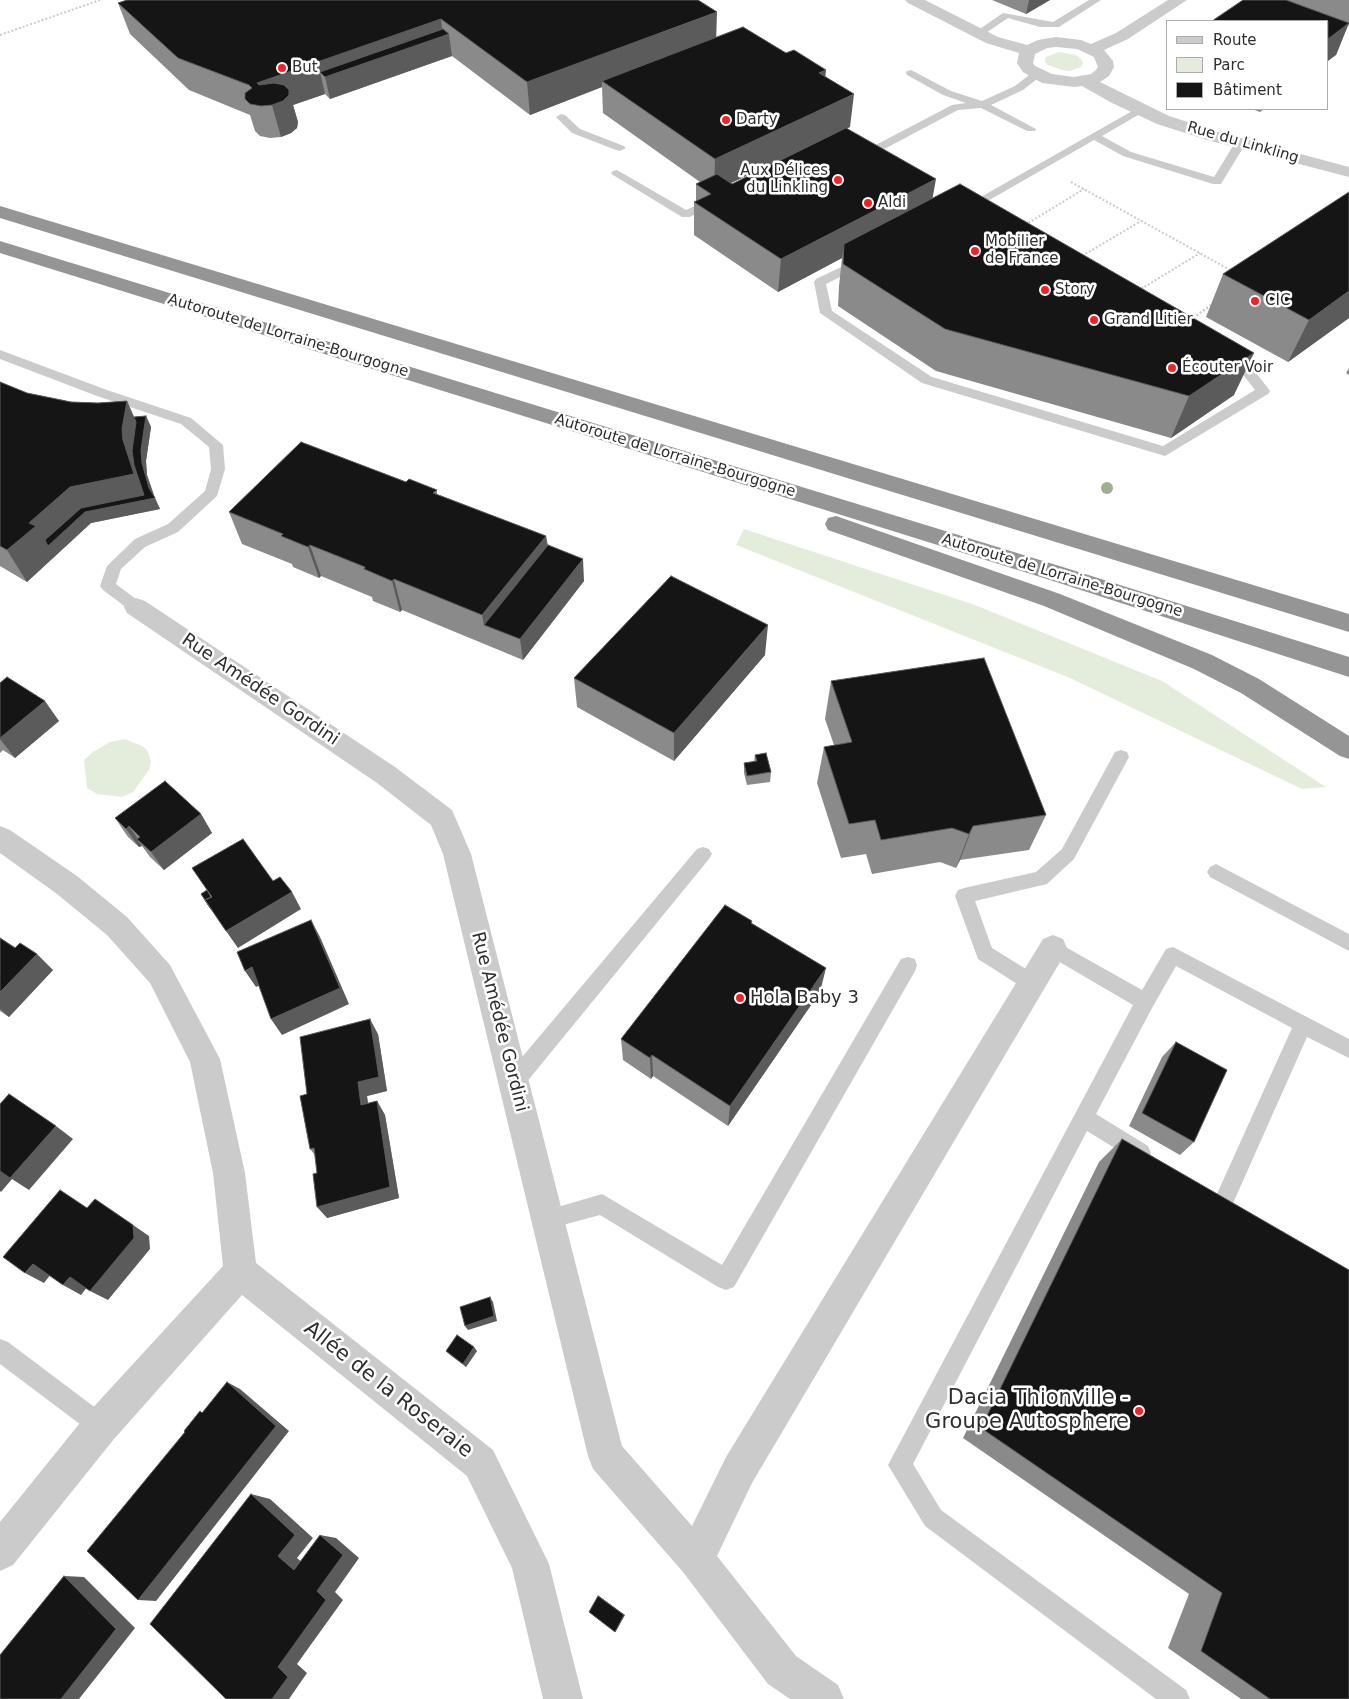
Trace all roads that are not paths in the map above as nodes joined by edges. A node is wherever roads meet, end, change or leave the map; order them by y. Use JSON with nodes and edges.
{"nodes":[{"id":1,"x":913,"y":0,"type":"edge"},
{"id":2,"x":1096,"y":0,"type":"edge"},
{"id":3,"x":1179,"y":0,"type":"edge"},
{"id":4,"x":979,"y":33,"type":"junction"},
{"id":5,"x":1092,"y":49,"type":"junction"},
{"id":6,"x":1028,"y":51,"type":"junction"},
{"id":7,"x":911,"y":73,"type":"dead end"},
{"id":8,"x":1037,"y":74,"type":"junction"},
{"id":9,"x":1086,"y":81,"type":"junction"},
{"id":10,"x":983,"y":105,"type":"junction"},
{"id":11,"x":1141,"y":110,"type":"junction"},
{"id":12,"x":561,"y":117,"type":"dead end"},
{"id":13,"x":1030,"y":129,"type":"dead end"},
{"id":14,"x":1094,"y":136,"type":"junction"},
{"id":15,"x":1240,"y":143,"type":"junction"},
{"id":16,"x":846,"y":147,"type":"edge"},
{"id":17,"x":620,"y":148,"type":"dead end"},
{"id":18,"x":1349,"y":172,"type":"edge"},
{"id":19,"x":617,"y":173,"type":"dead end"},
{"id":20,"x":728,"y":195,"type":"edge"},
{"id":21,"x":0,"y":212,"type":"edge"},
{"id":22,"x":1022,"y":227,"type":"edge"},
{"id":23,"x":0,"y":247,"type":"edge"},
{"id":24,"x":873,"y":256,"type":"edge"},
{"id":25,"x":1189,"y":321,"type":"edge"},
{"id":26,"x":0,"y":354,"type":"edge"},
{"id":27,"x":645,"y":446,"type":"junction"},
{"id":28,"x":1272,"y":599,"type":"junction"},
{"id":29,"x":1349,"y":602,"type":"edge"},
{"id":30,"x":136,"y":607,"type":"joint"},
{"id":31,"x":1349,"y":623,"type":"edge"},
{"id":32,"x":1349,"y":667,"type":"edge"},
{"id":33,"x":1349,"y":750,"type":"edge"},
{"id":34,"x":1121,"y":757,"type":"dead end"},
{"id":35,"x":0,"y":838,"type":"edge"},
{"id":36,"x":703,"y":854,"type":"dead end"},
{"id":37,"x":1216,"y":872,"type":"dead end"},
{"id":38,"x":1349,"y":943,"type":"edge"},
{"id":39,"x":1053,"y":948,"type":"joint"},
{"id":40,"x":908,"y":965,"type":"dead end"},
{"id":41,"x":1032,"y":983,"type":"junction"},
{"id":42,"x":1145,"y":1002,"type":"junction"},
{"id":43,"x":1303,"y":1025,"type":"junction"},
{"id":44,"x":1349,"y":1050,"type":"edge"},
{"id":45,"x":514,"y":1082,"type":"junction"},
{"id":46,"x":1084,"y":1118,"type":"junction"},
{"id":47,"x":1158,"y":1163,"type":"edge"},
{"id":48,"x":1223,"y":1203,"type":"edge"},
{"id":49,"x":548,"y":1219,"type":"junction"},
{"id":50,"x":240,"y":1272,"type":"junction"},
{"id":51,"x":0,"y":1350,"type":"edge"},
{"id":52,"x":100,"y":1426,"type":"junction"},
{"id":53,"x":0,"y":1552,"type":"edge"},
{"id":54,"x":696,"y":1559,"type":"junction"},
{"id":55,"x":563,"y":1699,"type":"edge"},
{"id":56,"x":824,"y":1699,"type":"edge"},
{"id":57,"x":1177,"y":1699,"type":"edge"}],
"edges":[{"from":1,"to":4,"type":"street"},
{"from":2,"to":4,"type":"lane"},
{"from":3,"to":5,"type":"street"},
{"from":4,"to":6,"type":"street"},
{"from":5,"to":6,"type":"street"},
{"from":5,"to":9,"type":"street"},
{"from":6,"to":8,"type":"street"},
{"from":7,"to":10,"type":"lane"},
{"from":8,"to":9,"type":"street"},
{"from":8,"to":10,"type":"lane"},
{"from":9,"to":11,"type":"street","name":"Rue du Linkling"},
{"from":10,"to":13,"type":"lane"},
{"from":10,"to":16,"type":"lane"},
{"from":11,"to":14,"type":"lane"},
{"from":11,"to":15,"type":"street","name":"Rue du Linkling"},
{"from":12,"to":17,"type":"lane"},
{"from":14,"to":15,"type":"lane"},
{"from":14,"to":22,"type":"lane"},
{"from":15,"to":18,"type":"street","name":"Rue du Linkling"},
{"from":19,"to":20,"type":"lane"},
{"from":21,"to":28,"type":"highway","name":"Autoroute de Lorraine-Bourgogne"},
{"from":23,"to":27,"type":"highway","name":"Autoroute de Lorraine-Bourgogne"},
{"from":24,"to":25,"type":"lane"},
{"from":26,"to":30,"type":"lane"},
{"from":27,"to":32,"type":"highway","name":"Autoroute de Lorraine-Bourgogne"},
{"from":27,"to":33,"type":"highway"},
{"from":28,"to":29,"type":"highway"},
{"from":28,"to":31,"type":"highway","name":"Autoroute de Lorraine-Bourgogne"},
{"from":30,"to":45,"type":"street","name":"Rue Amédée Gordini"},
{"from":34,"to":41,"type":"lane"},
{"from":35,"to":50,"type":"street"},
{"from":36,"to":45,"type":"lane"},
{"from":37,"to":38,"type":"lane"},
{"from":39,"to":41,"type":"street"},
{"from":39,"to":42,"type":"lane"},
{"from":40,"to":49,"type":"lane"},
{"from":41,"to":54,"type":"street"},
{"from":42,"to":43,"type":"lane"},
{"from":42,"to":46,"type":"lane"},
{"from":43,"to":44,"type":"lane"},
{"from":43,"to":48,"type":"lane"},
{"from":45,"to":49,"type":"street","name":"Rue Amédée Gordini"},
{"from":46,"to":47,"type":"lane"},
{"from":46,"to":57,"type":"lane"},
{"from":49,"to":54,"type":"street","name":"Rue Amédée Gordini"},
{"from":50,"to":52,"type":"street"},
{"from":50,"to":55,"type":"street","name":"Allée de la Roseraie"},
{"from":51,"to":52,"type":"lane"},
{"from":52,"to":53,"type":"street"},
{"from":54,"to":56,"type":"street","name":"Rue Amédée Gordini"}]}
